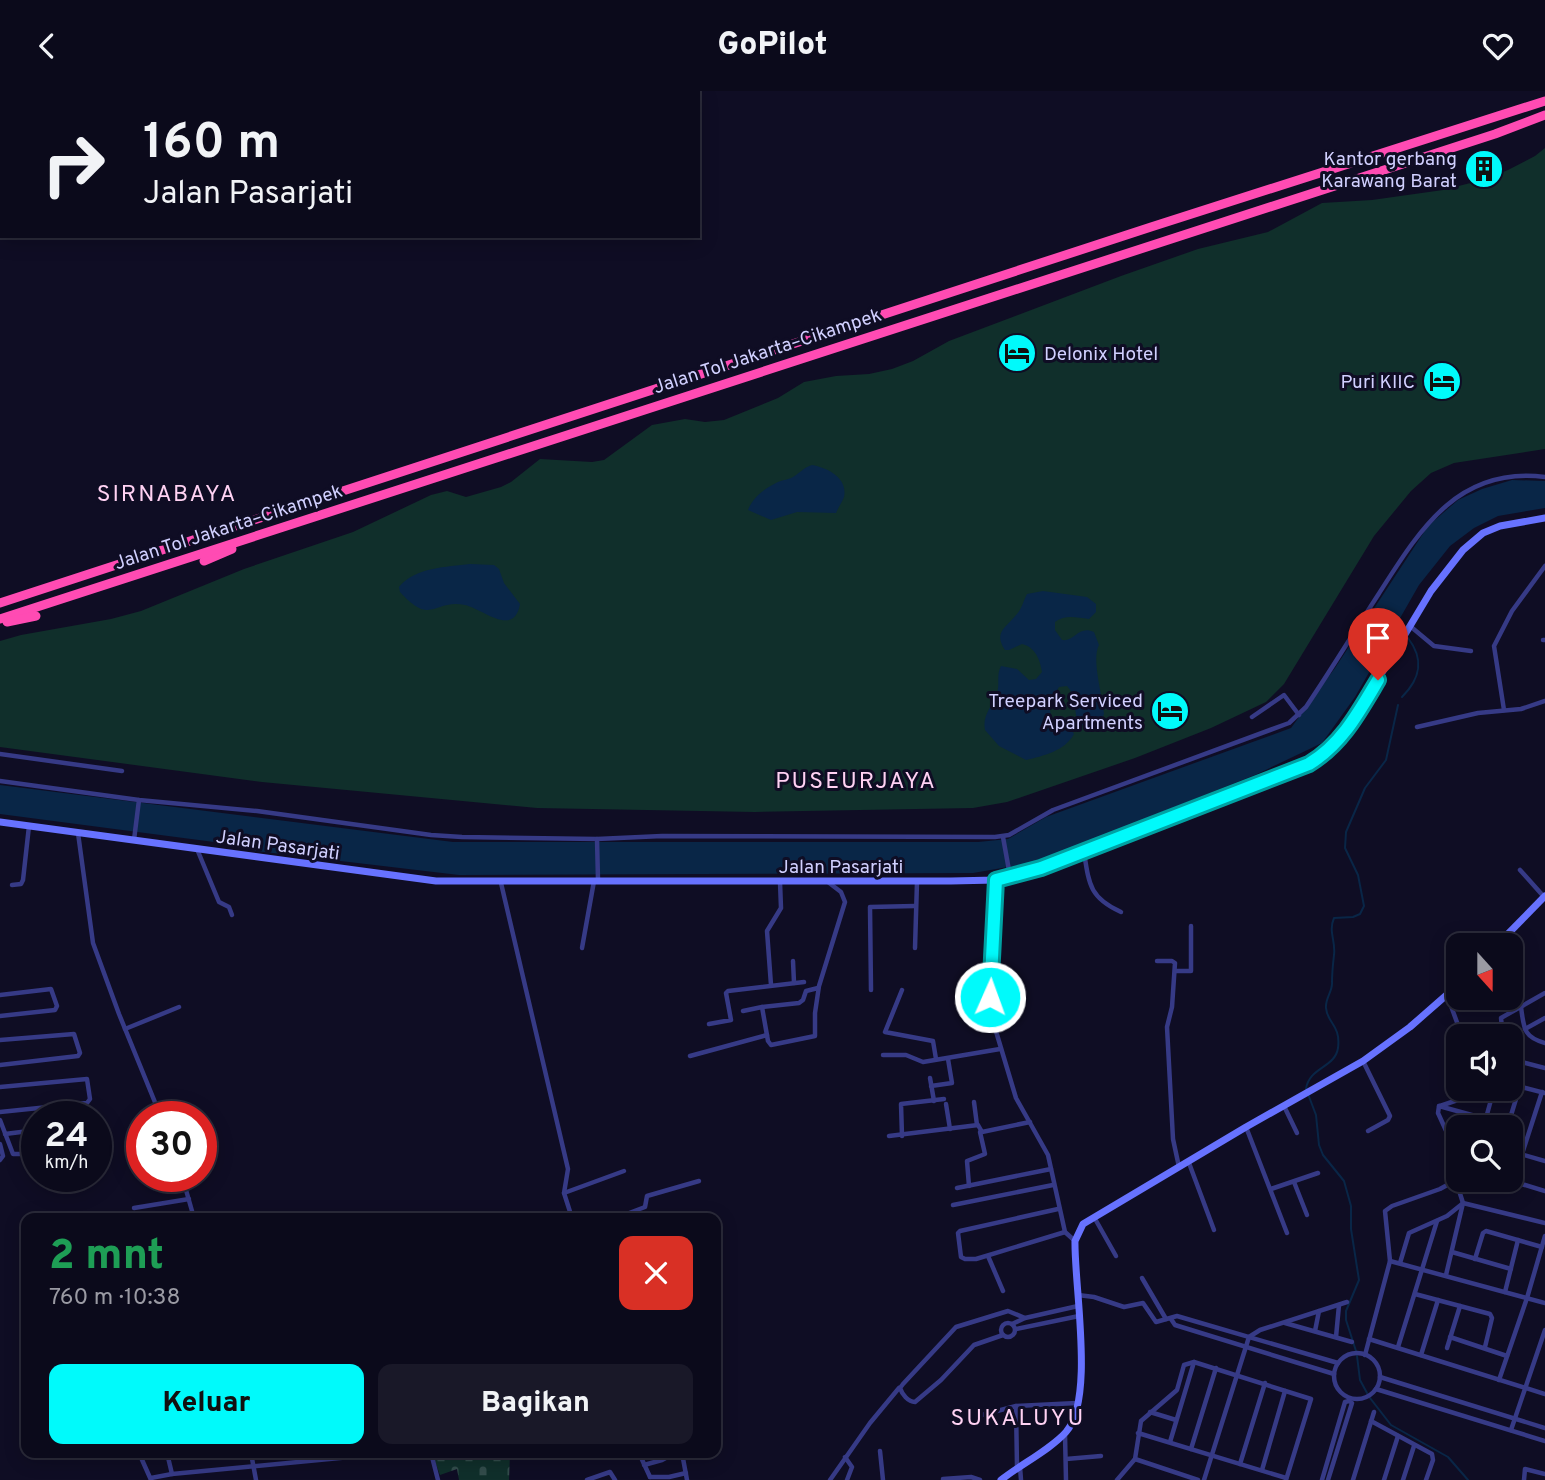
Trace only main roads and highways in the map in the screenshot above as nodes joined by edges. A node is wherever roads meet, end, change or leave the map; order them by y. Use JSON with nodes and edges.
{"nodes":[{"id":1,"x":1545,"y":101,"type":"edge"},
{"id":2,"x":1545,"y":115,"type":"edge"},
{"id":3,"x":1545,"y":122,"type":"edge"},
{"id":4,"x":1495,"y":134,"type":"junction"},
{"id":5,"x":1545,"y":517,"type":"edge"},
{"id":6,"x":279,"y":529,"type":"junction"},
{"id":7,"x":204,"y":561,"type":"dead end"},
{"id":8,"x":0,"y":603,"type":"edge"},
{"id":9,"x":36,"y":616,"type":"dead end"},
{"id":10,"x":0,"y":621,"type":"edge"},
{"id":11,"x":0,"y":822,"type":"edge"},
{"id":12,"x":1545,"y":897,"type":"edge"},
{"id":13,"x":1509,"y":933,"type":"edge"},
{"id":14,"x":1446,"y":996,"type":"edge"},
{"id":15,"x":1001,"y":1480,"type":"edge"}],
"edges":[{"from":1,"to":8,"type":"highway","name":"Jalan Tol Jakarta–Cikampek"},
{"from":2,"to":4,"type":"highway","name":"Jalan Tol Jakarta–Cikampek"},
{"from":3,"to":4,"type":"highway"},
{"from":4,"to":6,"type":"highway","name":"Jalan Tol Jakarta–Cikampek"},
{"from":5,"to":11,"type":"main road","name":"Jalan Pasarjati"},
{"from":6,"to":7,"type":"highway"},
{"from":6,"to":10,"type":"highway","name":"Jalan Tol Jakarta–Cikampek"},
{"from":9,"to":10,"type":"highway"},
{"from":12,"to":13,"type":"main road"},
{"from":14,"to":15,"type":"main road"}]}
